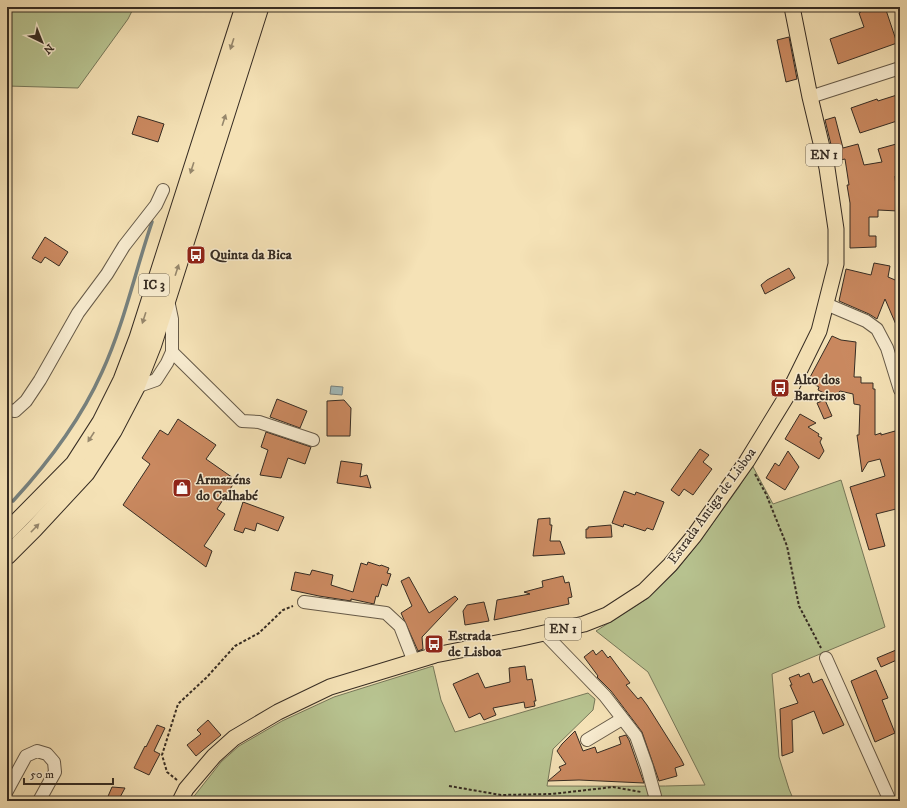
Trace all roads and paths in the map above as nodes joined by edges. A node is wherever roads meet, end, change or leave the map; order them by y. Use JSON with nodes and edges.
{"nodes":[{"id":1,"x":244,"y":7,"type":"edge"},
{"id":2,"x":260,"y":7,"type":"edge"},
{"id":3,"x":792,"y":7,"type":"edge"},
{"id":4,"x":900,"y":68,"type":"edge"},
{"id":5,"x":810,"y":97,"type":"junction"},
{"id":6,"x":163,"y":190,"type":"dead end"},
{"id":7,"x":168,"y":299,"type":"junction"},
{"id":8,"x":826,"y":304,"type":"junction"},
{"id":9,"x":172,"y":352,"type":"junction"},
{"id":10,"x":136,"y":387,"type":"junction"},
{"id":11,"x":900,"y":390,"type":"edge"},
{"id":12,"x":7,"y":410,"type":"edge"},
{"id":13,"x":313,"y":440,"type":"dead end"},
{"id":14,"x":747,"y":461,"type":"junction"},
{"id":15,"x":7,"y":532,"type":"edge"},
{"id":16,"x":7,"y":556,"type":"edge"},
{"id":17,"x":304,"y":602,"type":"joint"},
{"id":18,"x":544,"y":633,"type":"junction"},
{"id":19,"x":826,"y":658,"type":"joint"},
{"id":20,"x":414,"y":662,"type":"junction"},
{"id":21,"x":622,"y":719,"type":"junction"},
{"id":22,"x":586,"y":740,"type":"dead end"},
{"id":23,"x":449,"y":786,"type":"dead end"},
{"id":24,"x":7,"y":791,"type":"edge"},
{"id":25,"x":183,"y":795,"type":"edge"},
{"id":26,"x":654,"y":796,"type":"joint"},
{"id":27,"x":39,"y":801,"type":"edge"},
{"id":28,"x":890,"y":801,"type":"edge"}],
"edges":[{"from":1,"to":15,"type":"highway","number":"IC 3","one_way":true},
{"from":7,"to":2,"type":"highway","number":"IC 3","one_way":true},
{"from":3,"to":5,"type":"main road","name":"Estrada Antiga de Lisboa","number":"EN 1"},
{"from":4,"to":5,"type":"street"},
{"from":5,"to":8,"type":"main road","name":"Estrada Antiga de Lisboa","number":"EN 1"},
{"from":6,"to":12,"type":"street"},
{"from":7,"to":9,"type":"street"},
{"from":7,"to":10,"type":"highway","number":"IC 3"},
{"from":8,"to":11,"type":"street"},
{"from":8,"to":14,"type":"main road","name":"Estrada Antiga de Lisboa","number":"EN 1"},
{"from":9,"to":10,"type":"street"},
{"from":9,"to":13,"type":"street"},
{"from":16,"to":10,"type":"highway","number":"IC 3","one_way":true},
{"from":14,"to":18,"type":"main road","name":"Estrada Antiga de Lisboa","number":"EN 1"},
{"from":14,"to":19,"type":"path"},
{"from":17,"to":20,"type":"street"},
{"from":17,"to":25,"type":"path"},
{"from":18,"to":20,"type":"main road","name":"Estrada Antiga de Lisboa","number":"EN 1"},
{"from":18,"to":21,"type":"street"},
{"from":19,"to":28,"type":"street"},
{"from":20,"to":25,"type":"main road","name":"Estrada Antiga de Lisboa","number":"EN 1"},
{"from":21,"to":22,"type":"street"},
{"from":21,"to":26,"type":"street"},
{"from":23,"to":26,"type":"path"},
{"from":24,"to":27,"type":"street"}]}
